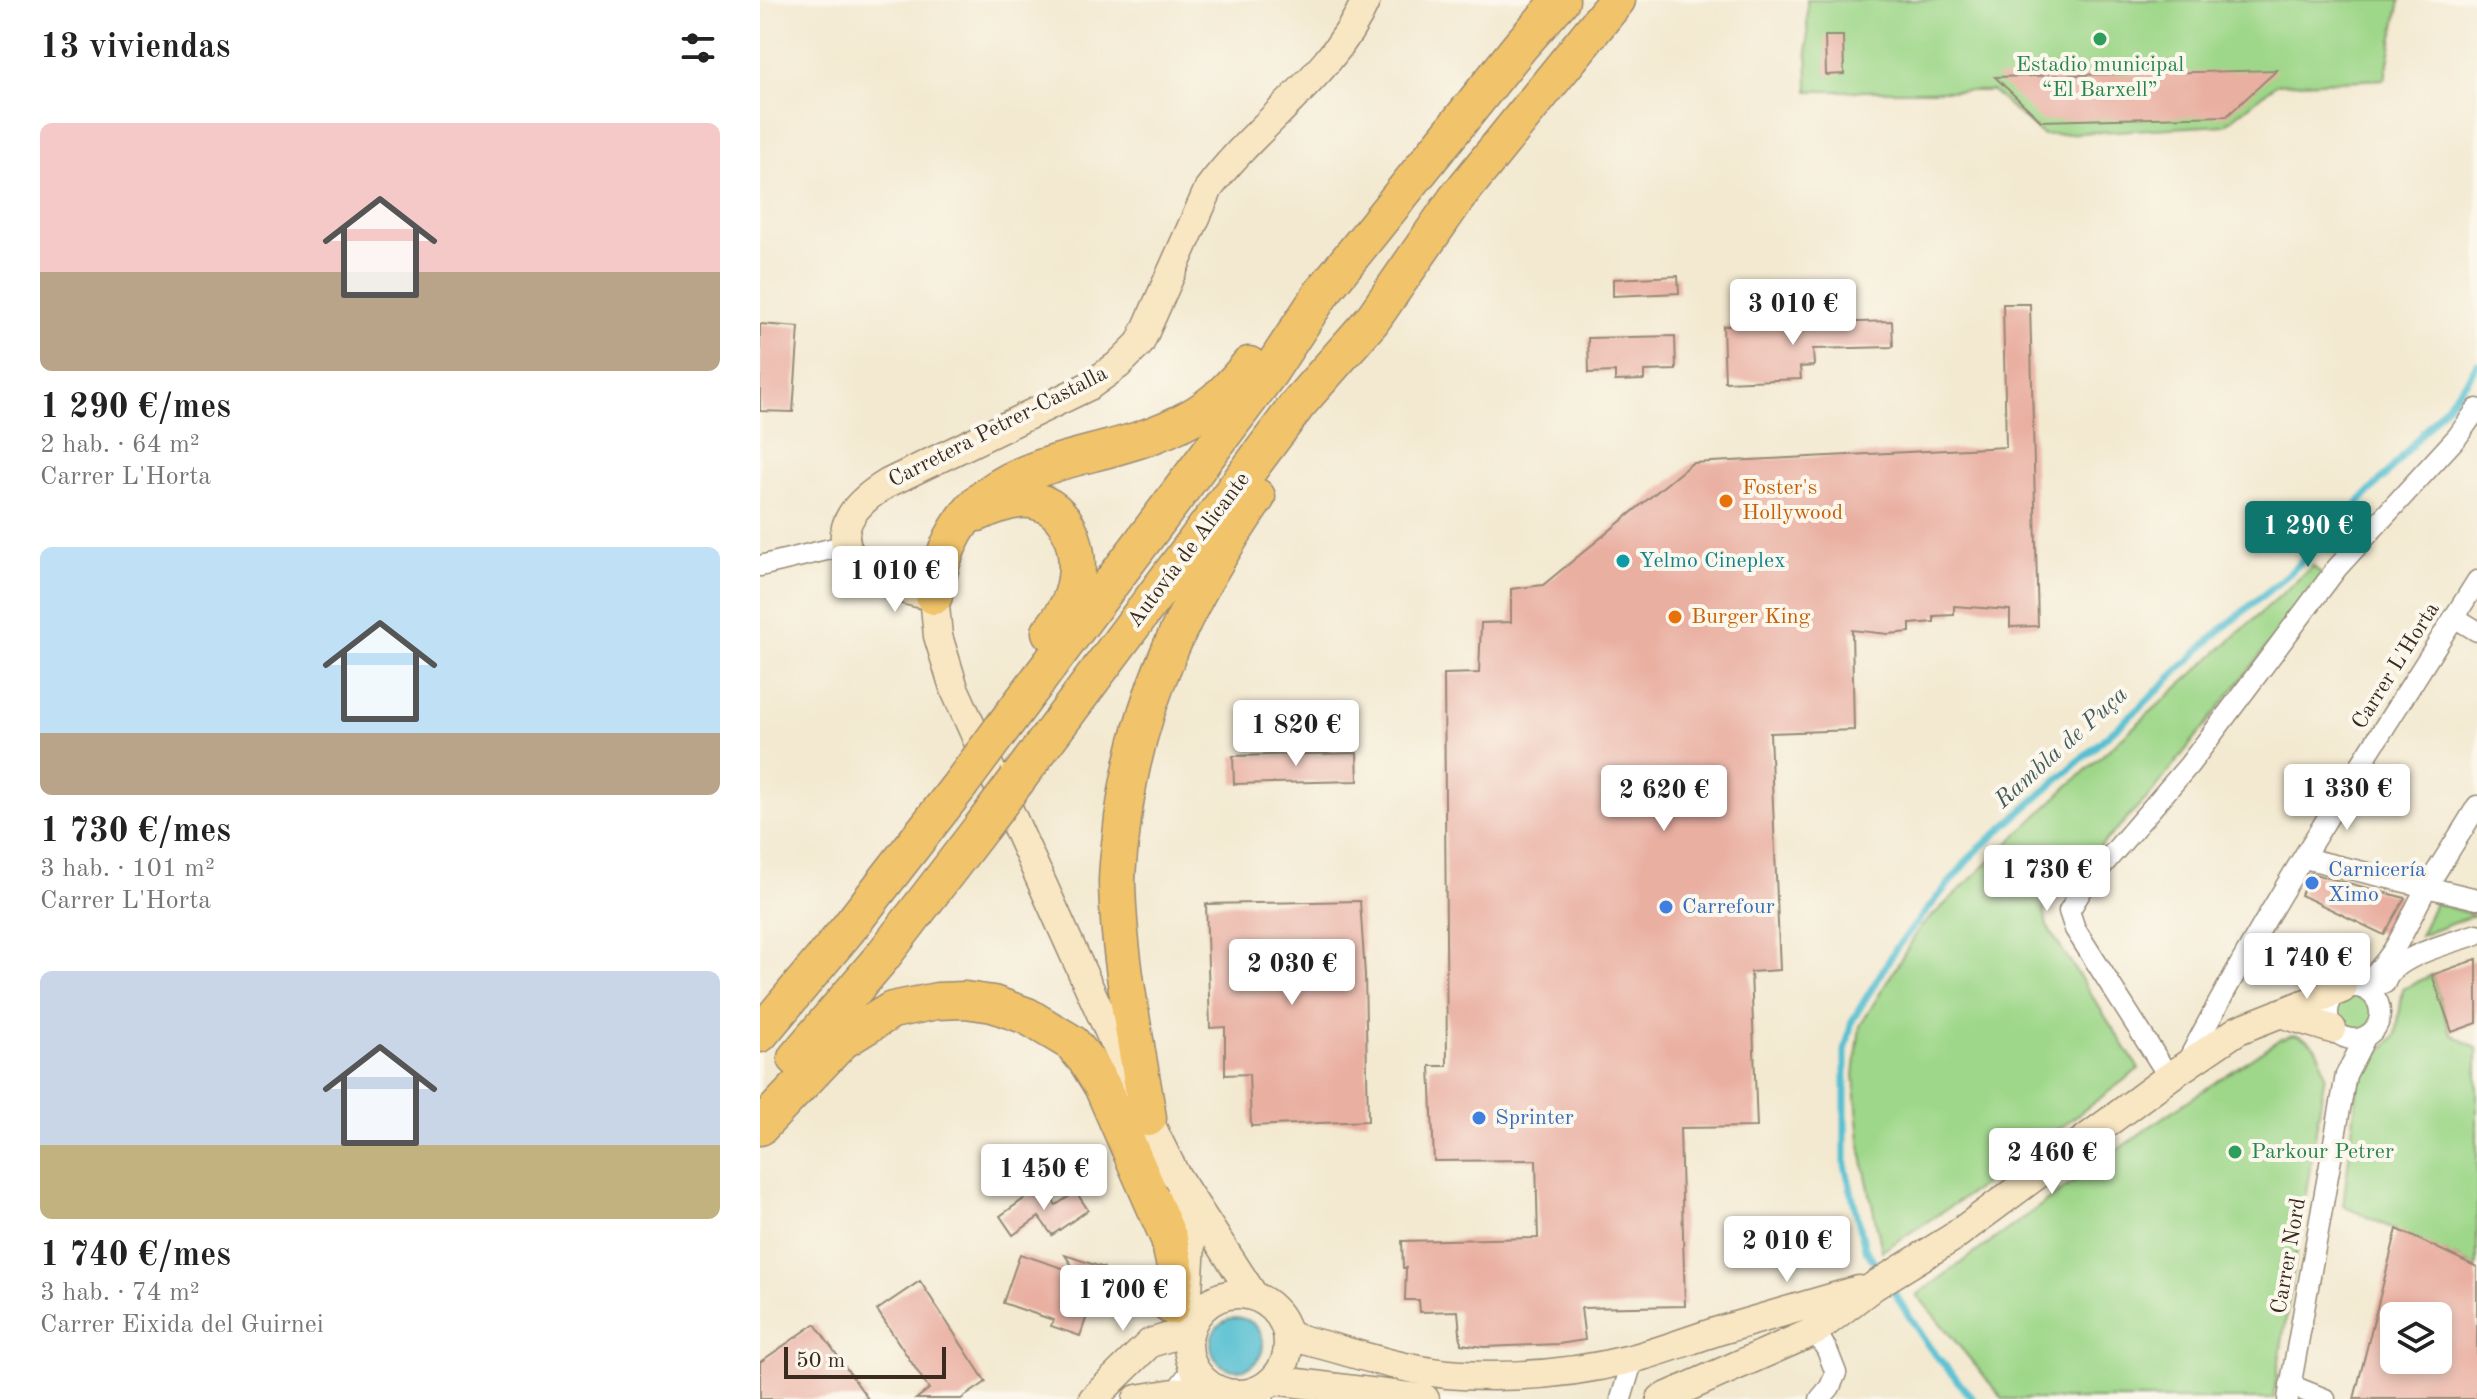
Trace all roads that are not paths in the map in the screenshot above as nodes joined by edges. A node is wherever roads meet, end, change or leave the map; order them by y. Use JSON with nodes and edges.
{"nodes":[{"id":1,"x":1366,"y":0,"type":"edge"},
{"id":2,"x":1561,"y":0,"type":"edge"},
{"id":3,"x":1617,"y":0,"type":"edge"},
{"id":4,"x":1321,"y":294,"type":"junction"},
{"id":5,"x":1372,"y":320,"type":"junction"},
{"id":6,"x":2477,"y":409,"type":"edge"},
{"id":7,"x":963,"y":522,"type":"junction"},
{"id":8,"x":847,"y":545,"type":"junction"},
{"id":9,"x":760,"y":566,"type":"edge"},
{"id":10,"x":2477,"y":581,"type":"edge"},
{"id":11,"x":934,"y":596,"type":"junction"},
{"id":12,"x":2454,"y":617,"type":"junction"},
{"id":13,"x":2477,"y":631,"type":"edge"},
{"id":14,"x":1000,"y":731,"type":"junction"},
{"id":15,"x":2477,"y":806,"type":"edge"},
{"id":16,"x":2304,"y":858,"type":"junction"},
{"id":17,"x":2427,"y":887,"type":"junction"},
{"id":18,"x":2477,"y":899,"type":"edge"},
{"id":19,"x":2477,"y":934,"type":"edge"},
{"id":20,"x":2351,"y":988,"type":"junction"},
{"id":21,"x":2379,"y":1005,"type":"junction"},
{"id":22,"x":2280,"y":1013,"type":"junction"},
{"id":23,"x":2334,"y":1030,"type":"junction"},
{"id":24,"x":760,"y":1034,"type":"edge"},
{"id":25,"x":2366,"y":1036,"type":"junction"},
{"id":26,"x":2177,"y":1071,"type":"junction"},
{"id":27,"x":2346,"y":1075,"type":"junction"},
{"id":28,"x":760,"y":1098,"type":"edge"},
{"id":29,"x":1148,"y":1118,"type":"junction"},
{"id":30,"x":760,"y":1127,"type":"edge"},
{"id":31,"x":1175,"y":1174,"type":"junction"},
{"id":32,"x":1874,"y":1286,"type":"junction"},
{"id":33,"x":1254,"y":1296,"type":"junction"},
{"id":34,"x":1188,"y":1318,"type":"junction"},
{"id":35,"x":1815,"y":1331,"type":"junction"},
{"id":36,"x":1288,"y":1336,"type":"junction"},
{"id":37,"x":1633,"y":1359,"type":"junction"},
{"id":38,"x":1202,"y":1378,"type":"junction"},
{"id":39,"x":1267,"y":1389,"type":"edge"},
{"id":40,"x":2289,"y":1392,"type":"edge"},
{"id":41,"x":1364,"y":1396,"type":"edge"},
{"id":42,"x":1172,"y":1397,"type":"edge"},
{"id":43,"x":1093,"y":1399,"type":"edge"},
{"id":44,"x":1137,"y":1399,"type":"edge"},
{"id":45,"x":1425,"y":1399,"type":"edge"},
{"id":46,"x":1621,"y":1399,"type":"edge"},
{"id":47,"x":1661,"y":1399,"type":"edge"},
{"id":48,"x":1820,"y":1399,"type":"edge"},
{"id":49,"x":2325,"y":1399,"type":"edge"}],
"edges":[{"from":1,"to":8,"type":"street","name":"Carretera Petrer-Castalla"},
{"from":2,"to":4,"type":"highway","name":"Autovía de Alicante"},
{"from":3,"to":5,"type":"highway","name":"Autovía de Alicante"},
{"from":4,"to":7,"type":"highway"},
{"from":4,"to":14,"type":"highway","name":"Autovía de Alicante"},
{"from":5,"to":28,"type":"highway","name":"Autovía de Alicante","bridge":true},
{"from":5,"to":29,"type":"highway"},
{"from":6,"to":26,"type":"street"},
{"from":7,"to":11,"type":"highway"},
{"from":7,"to":14,"type":"highway"},
{"from":8,"to":9,"type":"street"},
{"from":8,"to":11,"type":"street"},
{"from":10,"to":12,"type":"street","name":"Carrer L'Horta"},
{"from":11,"to":29,"type":"street"},
{"from":12,"to":13,"type":"street"},
{"from":12,"to":16,"type":"street","name":"Carrer L'Horta"},
{"from":14,"to":24,"type":"highway","name":"Autovía de Alicante","bridge":true},
{"from":15,"to":17,"type":"street"},
{"from":16,"to":17,"type":"street"},
{"from":16,"to":26,"type":"street","name":"Carrer L'Horta"},
{"from":17,"to":18,"type":"street"},
{"from":17,"to":20,"type":"street"},
{"from":19,"to":21,"type":"street"},
{"from":20,"to":21,"type":"street"},
{"from":20,"to":22,"type":"street"},
{"from":20,"to":23,"type":"street"},
{"from":21,"to":25,"type":"street"},
{"from":22,"to":23,"type":"street"},
{"from":22,"to":26,"type":"street"},
{"from":23,"to":25,"type":"street"},
{"from":23,"to":27,"type":"street","name":"Carrer Nord"},
{"from":25,"to":27,"type":"street","name":"Carrer Nord"},
{"from":26,"to":32,"type":"street"},
{"from":27,"to":40,"type":"street","name":"Carrer Nord"},
{"from":29,"to":31,"type":"street"},
{"from":30,"to":34,"type":"highway"},
{"from":31,"to":33,"type":"street"},
{"from":31,"to":34,"type":"street"},
{"from":32,"to":35,"type":"street"},
{"from":32,"to":37,"type":"street"},
{"from":33,"to":34,"type":"street"},
{"from":33,"to":36,"type":"street"},
{"from":34,"to":38,"type":"street"},
{"from":34,"to":43,"type":"street"},
{"from":35,"to":47,"type":"street"},
{"from":35,"to":48,"type":"street"},
{"from":36,"to":37,"type":"street"},
{"from":36,"to":39,"type":"street"},
{"from":37,"to":46,"type":"street"},
{"from":38,"to":39,"type":"street"},
{"from":38,"to":42,"type":"street"},
{"from":39,"to":41,"type":"street"},
{"from":40,"to":49,"type":"street"},
{"from":41,"to":45,"type":"street"},
{"from":42,"to":44,"type":"street"}]}
